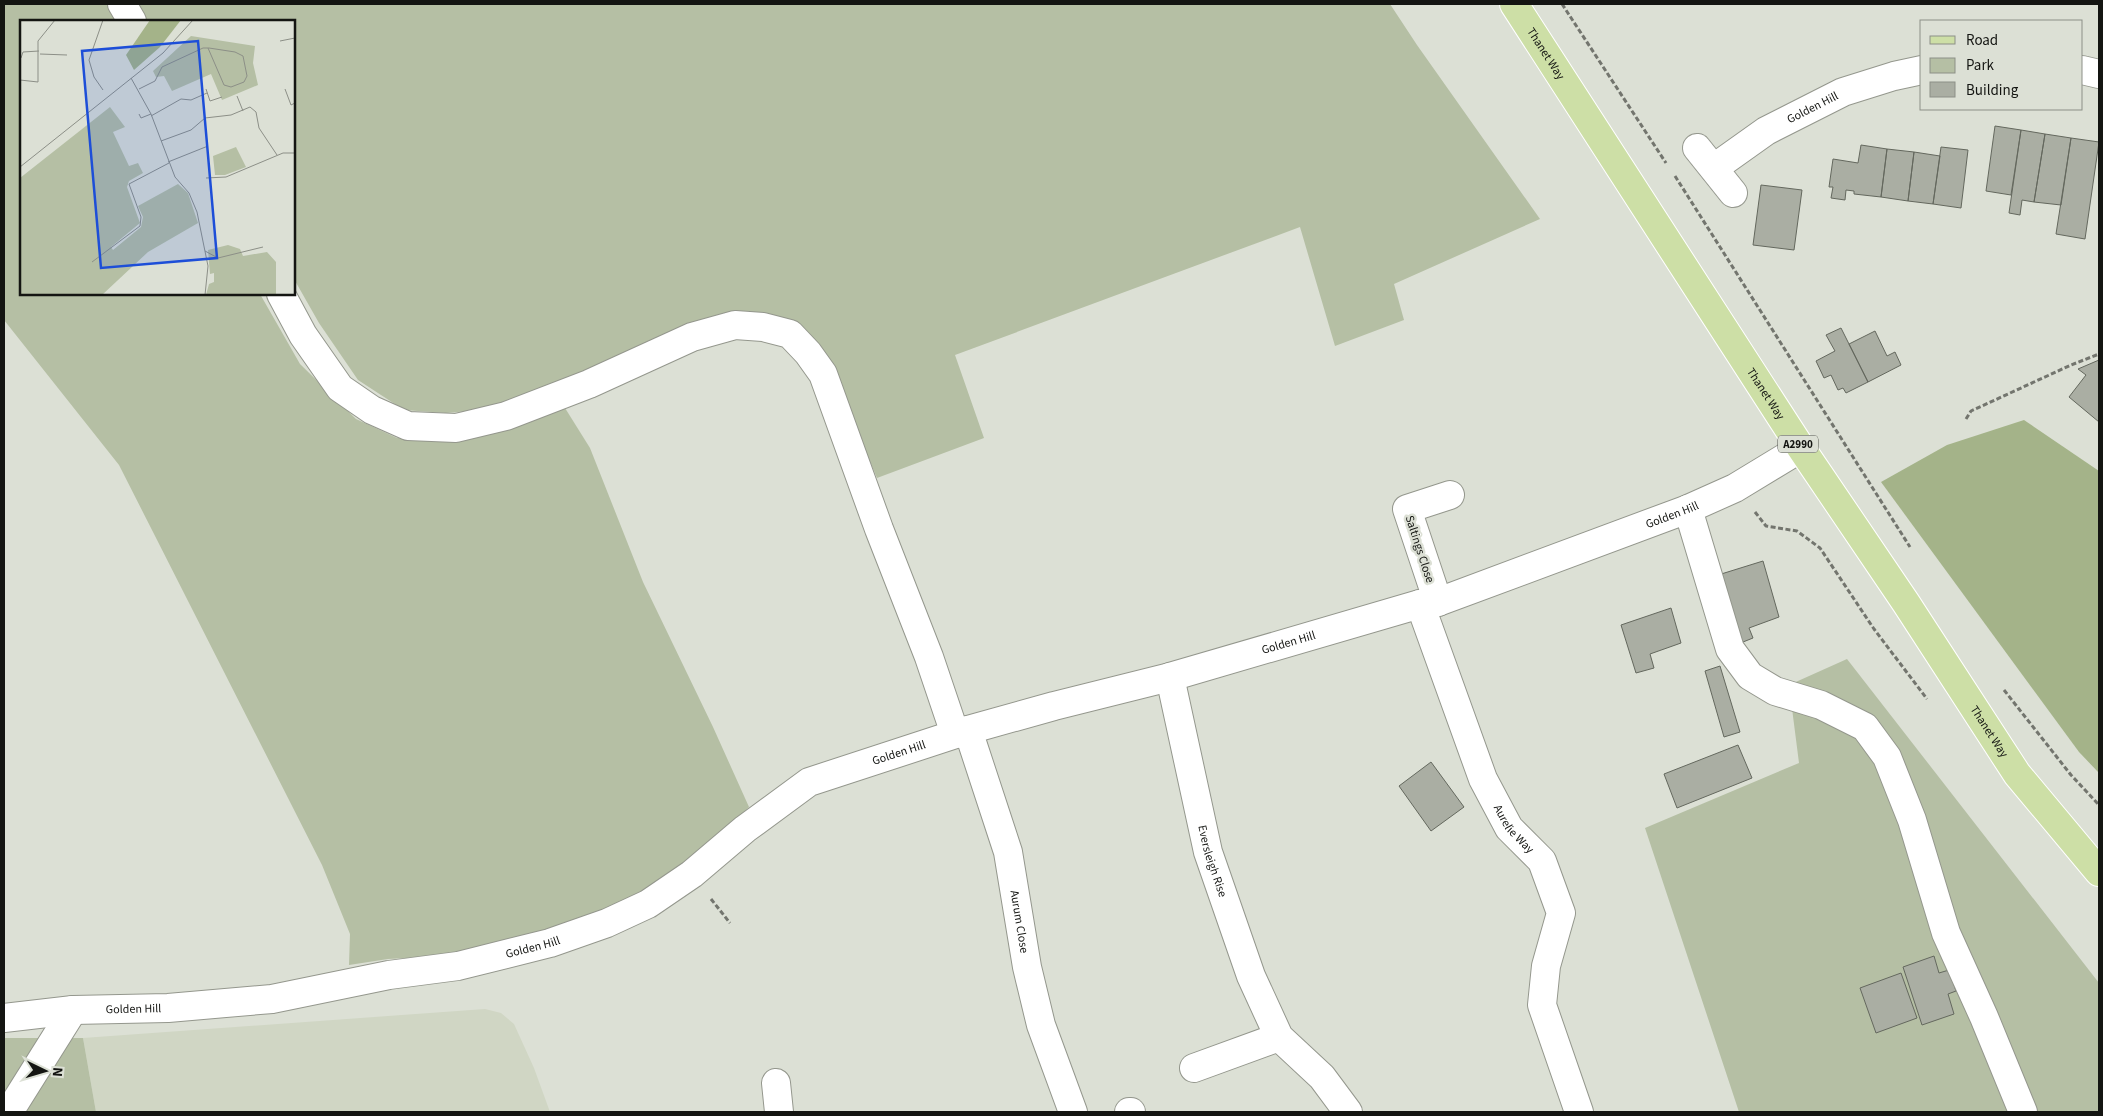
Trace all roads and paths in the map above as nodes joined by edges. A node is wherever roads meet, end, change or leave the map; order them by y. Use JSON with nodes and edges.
{"nodes":[{"id":1,"x":122,"y":4,"type":"edge"},
{"id":2,"x":1514,"y":4,"type":"edge"},
{"id":3,"x":1562,"y":4,"type":"edge"},
{"id":4,"x":131,"y":20,"type":"edge"},
{"id":5,"x":1920,"y":70,"type":"edge"},
{"id":6,"x":2083,"y":70,"type":"edge"},
{"id":7,"x":2099,"y":74,"type":"edge"},
{"id":8,"x":1697,"y":148,"type":"dead end"},
{"id":9,"x":1667,"y":164,"type":"dead end"},
{"id":10,"x":1714,"y":168,"type":"junction"},
{"id":11,"x":1672,"y":172,"type":"dead end"},
{"id":12,"x":1733,"y":193,"type":"dead end"},
{"id":13,"x":282,"y":295,"type":"edge"},
{"id":14,"x":2099,"y":354,"type":"edge"},
{"id":15,"x":1966,"y":419,"type":"dead end"},
{"id":16,"x":1800,"y":448,"type":"junction"},
{"id":17,"x":1735,"y":488,"type":"junction"},
{"id":18,"x":1450,"y":495,"type":"dead end"},
{"id":19,"x":1688,"y":509,"type":"junction"},
{"id":20,"x":1911,"y":548,"type":"dead end"},
{"id":21,"x":1429,"y":603,"type":"junction"},
{"id":22,"x":1170,"y":678,"type":"junction"},
{"id":23,"x":2000,"y":684,"type":"dead end"},
{"id":24,"x":1932,"y":706,"type":"dead end"},
{"id":25,"x":961,"y":732,"type":"junction"},
{"id":26,"x":2099,"y":805,"type":"edge"},
{"id":27,"x":2099,"y":872,"type":"edge"},
{"id":28,"x":73,"y":1010,"type":"junction"},
{"id":29,"x":4,"y":1018,"type":"edge"},
{"id":30,"x":1279,"y":1037,"type":"junction"},
{"id":31,"x":1194,"y":1068,"type":"dead end"},
{"id":32,"x":776,"y":1083,"type":"dead end"},
{"id":33,"x":9,"y":1112,"type":"edge"},
{"id":34,"x":779,"y":1112,"type":"edge"},
{"id":35,"x":1073,"y":1112,"type":"edge"},
{"id":36,"x":1348,"y":1112,"type":"edge"},
{"id":37,"x":1579,"y":1112,"type":"edge"},
{"id":38,"x":2023,"y":1112,"type":"edge"}],
"edges":[{"from":1,"to":4,"type":"street"},
{"from":2,"to":16,"type":"main road","name":"Thanet Way","number":"A2990"},
{"from":3,"to":9,"type":"path"},
{"from":5,"to":10,"type":"street","name":"Golden Hill"},
{"from":6,"to":7,"type":"street"},
{"from":8,"to":10,"type":"street"},
{"from":10,"to":12,"type":"street"},
{"from":11,"to":20,"type":"path"},
{"from":13,"to":25,"type":"street","name":"Aurum Close"},
{"from":14,"to":15,"type":"path"},
{"from":16,"to":17,"type":"street","name":"Golden Hill"},
{"from":16,"to":27,"type":"main road","name":"Thanet Way","number":"A2990"},
{"from":17,"to":19,"type":"street","name":"Golden Hill"},
{"from":17,"to":24,"type":"path"},
{"from":18,"to":21,"type":"street","name":"Saltings Close"},
{"from":19,"to":21,"type":"street","name":"Golden Hill"},
{"from":19,"to":38,"type":"street"},
{"from":21,"to":22,"type":"street","name":"Golden Hill"},
{"from":21,"to":37,"type":"street","name":"Aurelie Way"},
{"from":22,"to":25,"type":"street","name":"Golden Hill"},
{"from":22,"to":30,"type":"street","name":"Eversleigh Rise"},
{"from":23,"to":26,"type":"path"},
{"from":25,"to":28,"type":"street","name":"Golden Hill"},
{"from":25,"to":35,"type":"street","name":"Aurum Close"},
{"from":28,"to":29,"type":"street","name":"Golden Hill"},
{"from":28,"to":33,"type":"street"},
{"from":30,"to":31,"type":"street"},
{"from":30,"to":36,"type":"street","name":"Eversleigh Rise"},
{"from":32,"to":34,"type":"street"}]}
